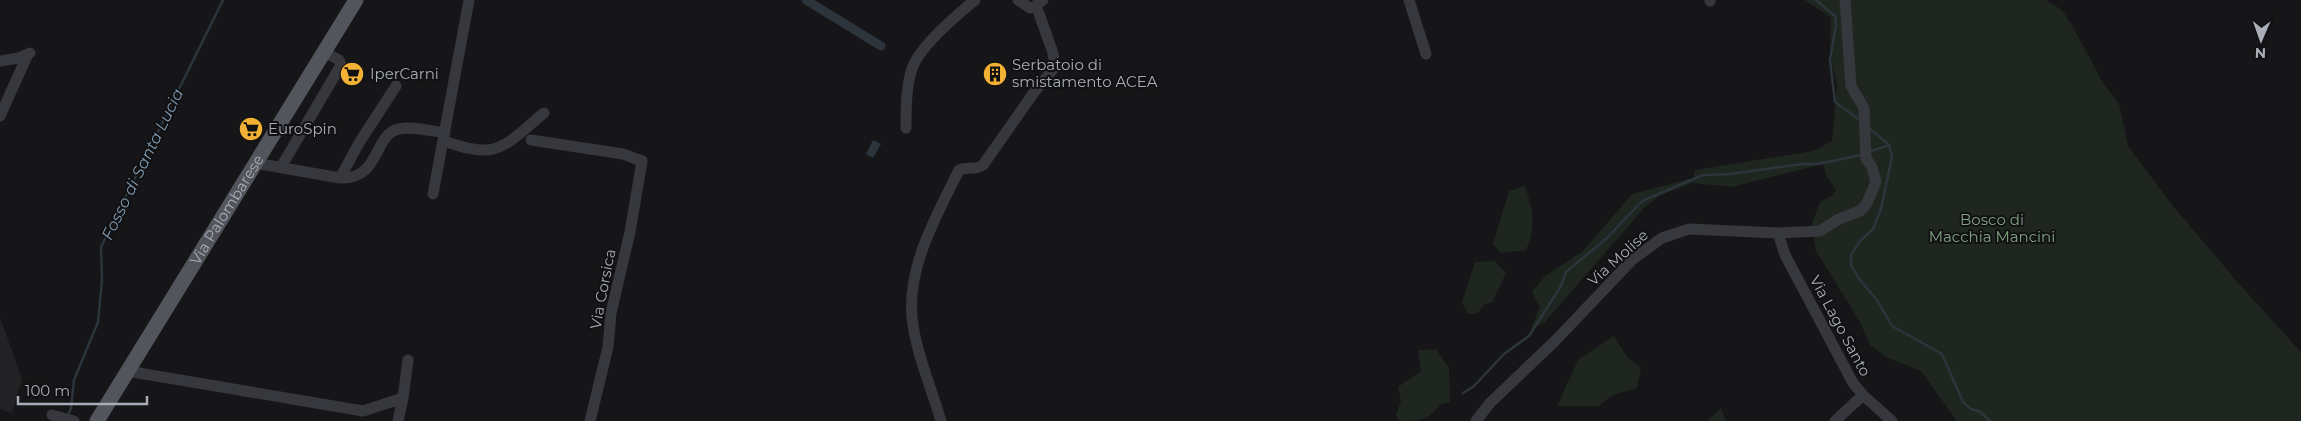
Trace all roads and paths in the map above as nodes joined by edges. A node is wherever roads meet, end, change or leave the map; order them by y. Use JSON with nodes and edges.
{"nodes":[{"id":1,"x":356,"y":0,"type":"edge"},
{"id":2,"x":469,"y":0,"type":"edge"},
{"id":3,"x":975,"y":0,"type":"edge"},
{"id":4,"x":1018,"y":0,"type":"edge"},
{"id":5,"x":1409,"y":0,"type":"edge"},
{"id":6,"x":1845,"y":0,"type":"edge"},
{"id":7,"x":1036,"y":3,"type":"edge"},
{"id":8,"x":324,"y":52,"type":"junction"},
{"id":9,"x":1426,"y":54,"type":"dead end"},
{"id":10,"x":0,"y":61,"type":"edge"},
{"id":11,"x":396,"y":86,"type":"dead end"},
{"id":12,"x":544,"y":113,"type":"dead end"},
{"id":13,"x":0,"y":116,"type":"edge"},
{"id":14,"x":906,"y":128,"type":"dead end"},
{"id":15,"x":445,"y":137,"type":"junction"},
{"id":16,"x":531,"y":140,"type":"dead end"},
{"id":17,"x":255,"y":163,"type":"junction"},
{"id":18,"x":281,"y":167,"type":"junction"},
{"id":19,"x":340,"y":178,"type":"junction"},
{"id":20,"x":433,"y":194,"type":"dead end"},
{"id":21,"x":1778,"y":233,"type":"junction"},
{"id":22,"x":408,"y":360,"type":"dead end"},
{"id":23,"x":127,"y":371,"type":"junction"},
{"id":24,"x":1863,"y":395,"type":"junction"},
{"id":25,"x":403,"y":398,"type":"junction"},
{"id":26,"x":97,"y":421,"type":"edge"},
{"id":27,"x":398,"y":421,"type":"edge"},
{"id":28,"x":590,"y":421,"type":"edge"},
{"id":29,"x":941,"y":421,"type":"edge"},
{"id":30,"x":1476,"y":421,"type":"edge"},
{"id":31,"x":1834,"y":421,"type":"edge"},
{"id":32,"x":1892,"y":421,"type":"edge"}],
"edges":[{"from":1,"to":8,"type":"main road","name":"Via Palombarese"},
{"from":2,"to":15,"type":"street"},
{"from":3,"to":14,"type":"street"},
{"from":4,"to":7,"type":"street"},
{"from":5,"to":9,"type":"street"},
{"from":6,"to":21,"type":"street","name":"Via Molise"},
{"from":7,"to":29,"type":"street"},
{"from":8,"to":17,"type":"main road","name":"Via Palombarese"},
{"from":8,"to":18,"type":"street"},
{"from":10,"to":13,"type":"street"},
{"from":11,"to":19,"type":"street"},
{"from":12,"to":15,"type":"street"},
{"from":15,"to":19,"type":"street"},
{"from":15,"to":20,"type":"street"},
{"from":16,"to":28,"type":"street","name":"Via Corsica"},
{"from":17,"to":18,"type":"street"},
{"from":17,"to":23,"type":"main road","name":"Via Palombarese"},
{"from":18,"to":19,"type":"street"},
{"from":21,"to":24,"type":"street","name":"Via Lago Santo"},
{"from":21,"to":30,"type":"street","name":"Via Molise"},
{"from":22,"to":25,"type":"street"},
{"from":23,"to":25,"type":"street"},
{"from":23,"to":26,"type":"main road","name":"Via Palombarese"},
{"from":24,"to":31,"type":"street"},
{"from":24,"to":32,"type":"street","name":"Via Lago Santo"},
{"from":25,"to":27,"type":"street"}]}
